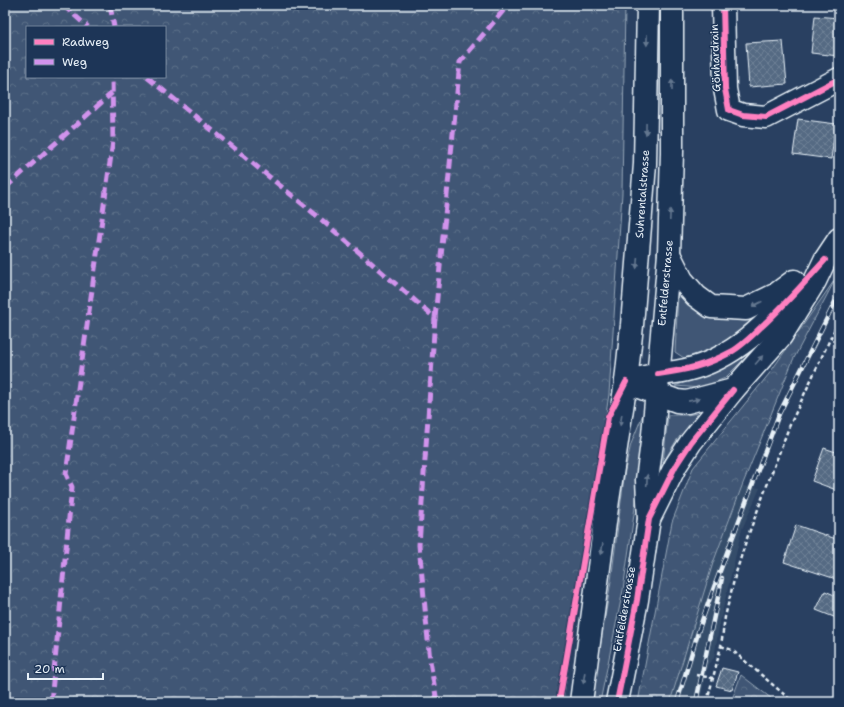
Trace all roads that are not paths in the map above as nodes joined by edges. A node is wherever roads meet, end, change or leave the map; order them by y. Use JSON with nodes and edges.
{"nodes":[{"id":1,"x":648,"y":5,"type":"edge"},
{"id":2,"x":672,"y":5,"type":"edge"},
{"id":3,"x":723,"y":5,"type":"edge"},
{"id":4,"x":839,"y":79,"type":"edge"},
{"id":5,"x":839,"y":239,"type":"edge"},
{"id":6,"x":669,"y":254,"type":"junction"},
{"id":7,"x":825,"y":260,"type":"junction"},
{"id":8,"x":626,"y":382,"type":"junction"},
{"id":9,"x":657,"y":384,"type":"junction"},
{"id":10,"x":733,"y":390,"type":"junction"},
{"id":11,"x":649,"y":519,"type":"junction"},
{"id":12,"x":581,"y":702,"type":"edge"},
{"id":13,"x":617,"y":702,"type":"edge"}],
"edges":[{"from":1,"to":8,"type":"main road","name":"Suhrentalstrasse","one_way":true},
{"from":6,"to":2,"type":"main road","name":"Entfelderstrasse","one_way":true},
{"from":3,"to":4,"type":"main road","name":"Gönhardrain"},
{"from":5,"to":7,"type":"main road"},
{"from":7,"to":6,"type":"main road","one_way":true},
{"from":6,"to":9,"type":"main road","name":"Entfelderstrasse"},
{"from":7,"to":9,"type":"main road"},
{"from":10,"to":7,"type":"main road","one_way":true},
{"from":8,"to":9,"type":"main road"},
{"from":8,"to":12,"type":"main road","one_way":true},
{"from":9,"to":10,"type":"main road","one_way":true},
{"from":11,"to":9,"type":"main road","name":"Entfelderstrasse","one_way":true},
{"from":10,"to":11,"type":"main road"},
{"from":11,"to":13,"type":"main road","name":"Entfelderstrasse"}]}
